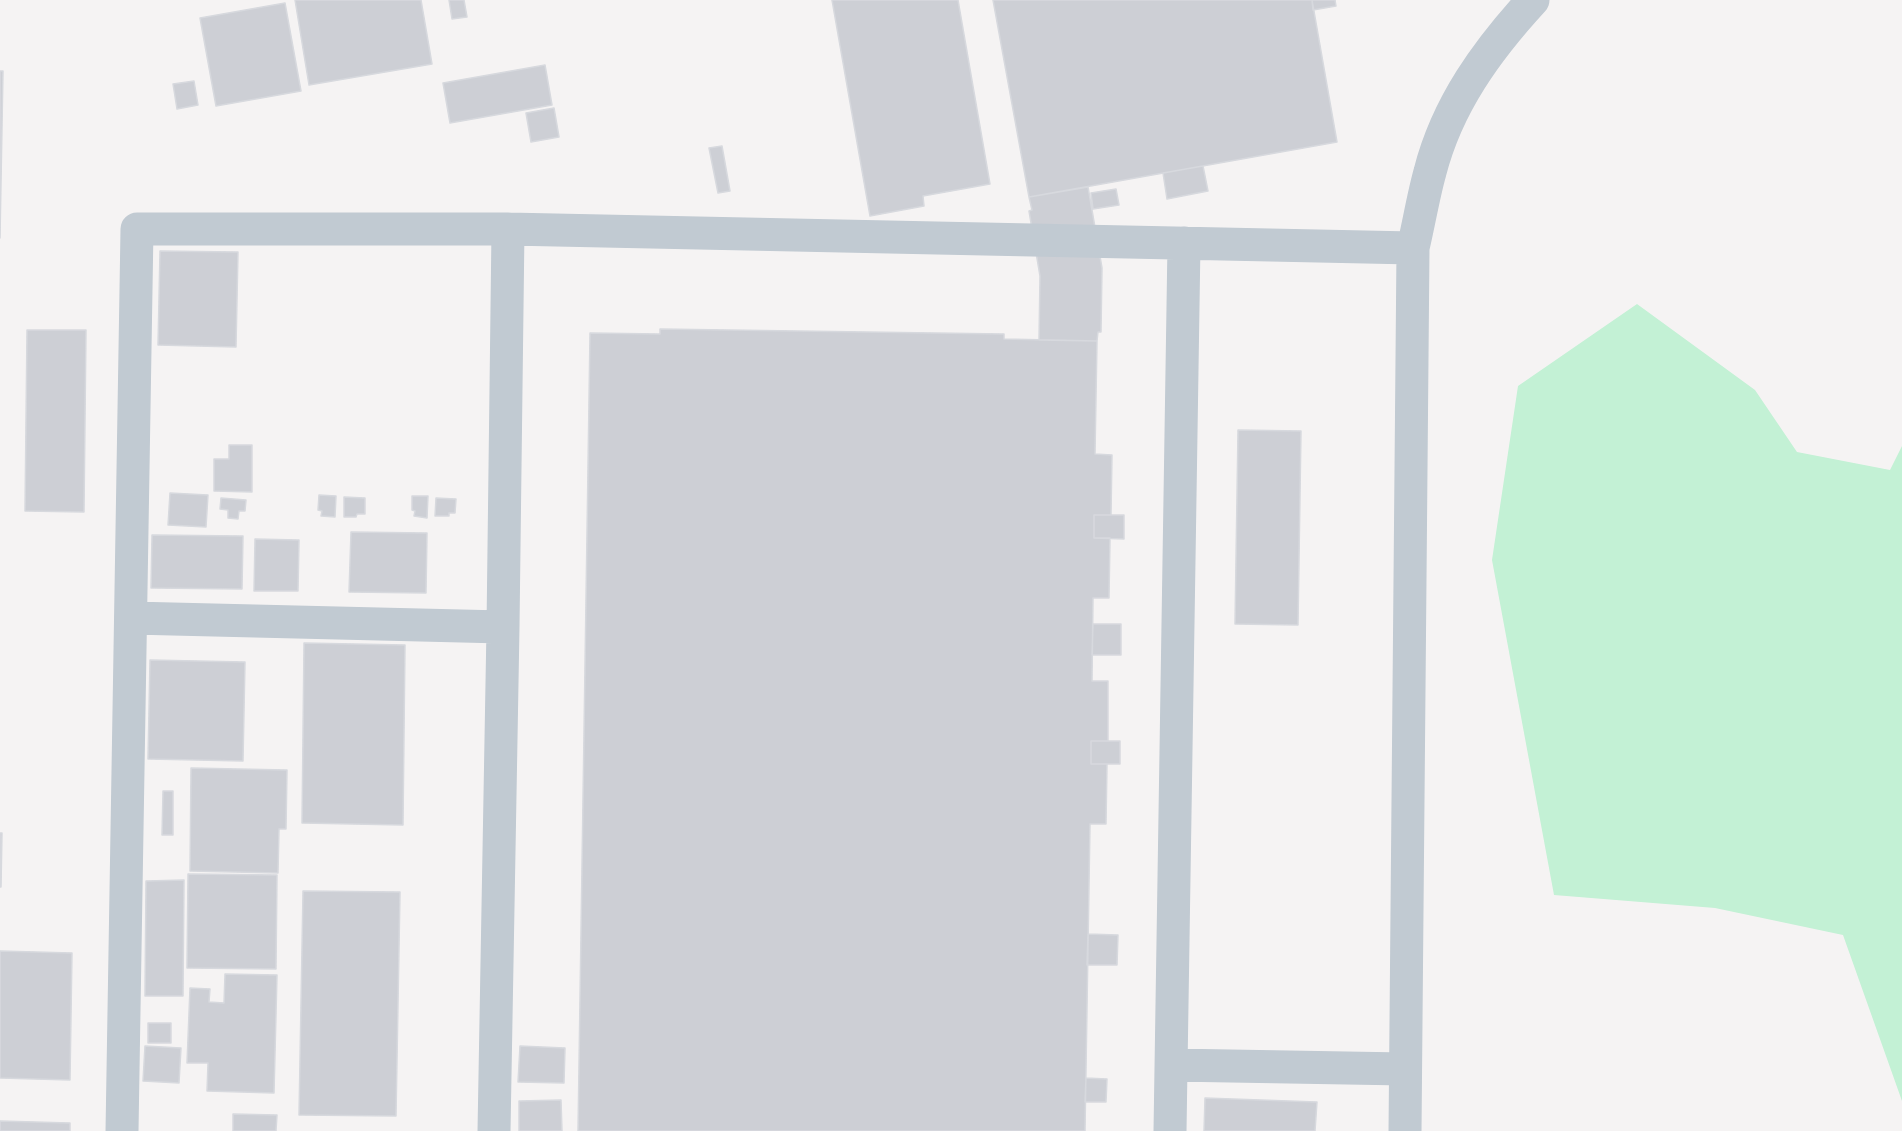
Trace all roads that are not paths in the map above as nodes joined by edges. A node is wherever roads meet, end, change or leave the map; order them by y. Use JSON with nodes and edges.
{"nodes":[{"id":1,"x":1533,"y":0,"type":"edge"},
{"id":2,"x":508,"y":229,"type":"junction"},
{"id":3,"x":1184,"y":243,"type":"junction"},
{"id":4,"x":1413,"y":248,"type":"junction"},
{"id":5,"x":131,"y":618,"type":"junction"},
{"id":6,"x":503,"y":627,"type":"junction"},
{"id":7,"x":1172,"y":1065,"type":"junction"},
{"id":8,"x":1405,"y":1069,"type":"junction"},
{"id":9,"x":122,"y":1131,"type":"edge"},
{"id":10,"x":494,"y":1131,"type":"edge"},
{"id":11,"x":1170,"y":1131,"type":"edge"},
{"id":12,"x":1406,"y":1131,"type":"edge"}],
"edges":[{"from":1,"to":4,"type":"street"},
{"from":2,"to":3,"type":"street"},
{"from":2,"to":5,"type":"street"},
{"from":2,"to":6,"type":"street"},
{"from":3,"to":4,"type":"street"},
{"from":3,"to":7,"type":"street"},
{"from":4,"to":8,"type":"street"},
{"from":5,"to":6,"type":"street"},
{"from":5,"to":9,"type":"street"},
{"from":6,"to":10,"type":"street"},
{"from":7,"to":8,"type":"street"},
{"from":7,"to":11,"type":"street"},
{"from":8,"to":12,"type":"street"}]}
